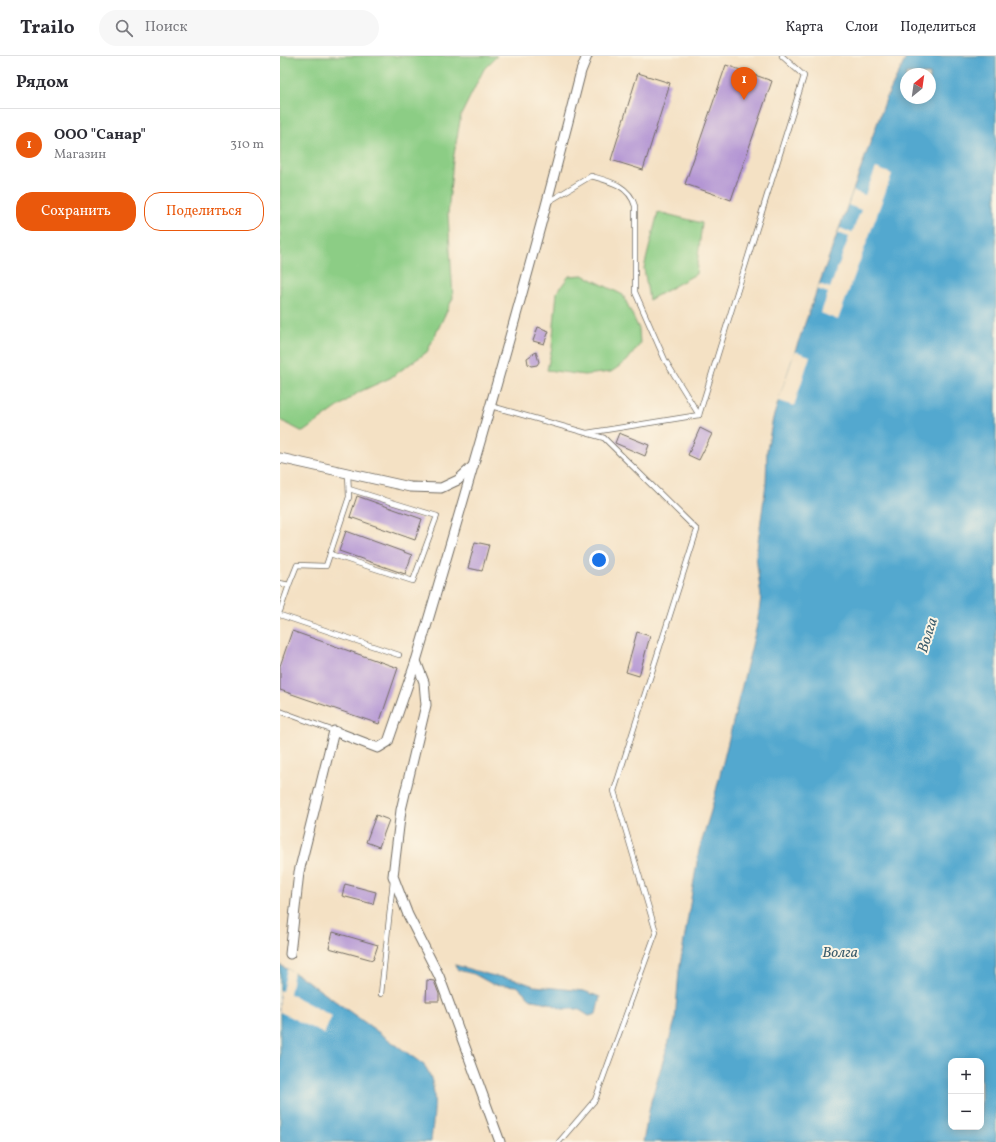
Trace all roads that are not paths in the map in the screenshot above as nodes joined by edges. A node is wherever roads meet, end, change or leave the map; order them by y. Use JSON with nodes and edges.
{"nodes":[{"id":1,"x":587,"y":56,"type":"edge"},
{"id":2,"x":782,"y":56,"type":"edge"},
{"id":3,"x":547,"y":203,"type":"junction"},
{"id":4,"x":491,"y":406,"type":"junction"},
{"id":5,"x":698,"y":415,"type":"junction"},
{"id":6,"x":585,"y":433,"type":"junction"},
{"id":7,"x":280,"y":458,"type":"edge"},
{"id":8,"x":474,"y":465,"type":"junction"},
{"id":9,"x":348,"y":473,"type":"junction"},
{"id":10,"x":349,"y":490,"type":"junction"},
{"id":11,"x":330,"y":554,"type":"junction"},
{"id":12,"x":280,"y":583,"type":"edge"},
{"id":13,"x":289,"y":586,"type":"junction"},
{"id":14,"x":280,"y":611,"type":"edge"},
{"id":15,"x":280,"y":614,"type":"edge"},
{"id":16,"x":399,"y":655,"type":"dead end"},
{"id":17,"x":416,"y":661,"type":"junction"},
{"id":18,"x":280,"y":711,"type":"edge"},
{"id":19,"x":334,"y":731,"type":"junction"},
{"id":20,"x":393,"y":876,"type":"junction"},
{"id":21,"x":290,"y":954,"type":"dead end"},
{"id":22,"x":381,"y":994,"type":"dead end"},
{"id":23,"x":500,"y":1142,"type":"edge"},
{"id":24,"x":559,"y":1142,"type":"edge"}],
"edges":[{"from":1,"to":3,"type":"street"},
{"from":2,"to":5,"type":"lane"},
{"from":3,"to":4,"type":"street"},
{"from":3,"to":5,"type":"lane"},
{"from":4,"to":6,"type":"lane"},
{"from":4,"to":8,"type":"street"},
{"from":5,"to":6,"type":"lane"},
{"from":6,"to":24,"type":"lane"},
{"from":7,"to":9,"type":"street"},
{"from":8,"to":9,"type":"street"},
{"from":8,"to":17,"type":"street"},
{"from":9,"to":10,"type":"lane"},
{"from":10,"to":11,"type":"lane"},
{"from":10,"to":11,"type":"lane"},
{"from":11,"to":13,"type":"lane"},
{"from":12,"to":13,"type":"lane"},
{"from":13,"to":14,"type":"lane"},
{"from":15,"to":16,"type":"lane"},
{"from":17,"to":19,"type":"street"},
{"from":17,"to":20,"type":"street"},
{"from":18,"to":19,"type":"lane"},
{"from":19,"to":21,"type":"street"},
{"from":20,"to":22,"type":"lane"},
{"from":20,"to":23,"type":"street"}]}
